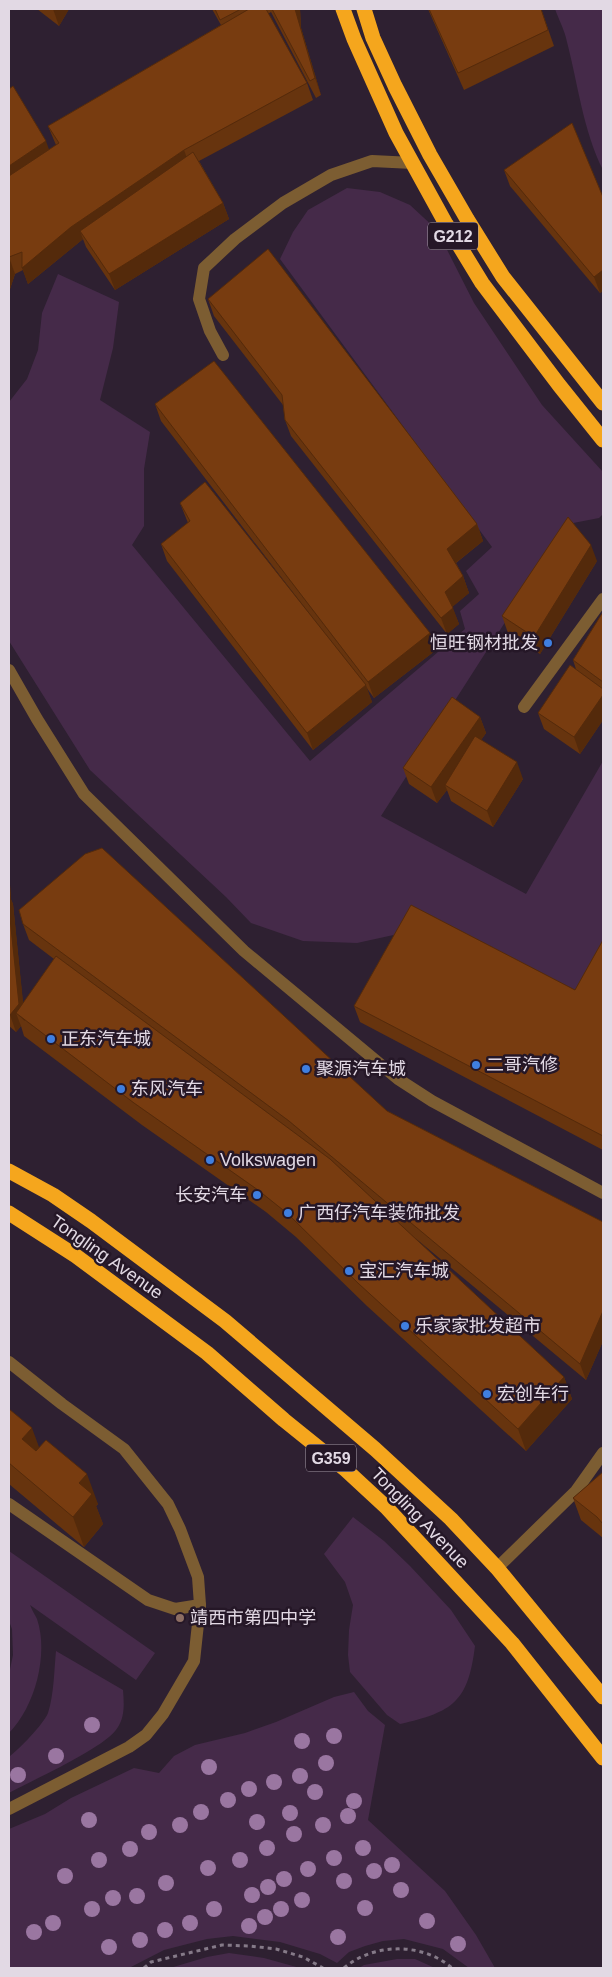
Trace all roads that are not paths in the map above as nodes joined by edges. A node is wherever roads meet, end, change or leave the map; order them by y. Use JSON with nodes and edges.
{"nodes":[{"id":1,"x":343,"y":9,"type":"edge"},
{"id":2,"x":364,"y":9,"type":"edge"},
{"id":3,"x":413,"y":163,"type":"junction"},
{"id":4,"x":222,"y":355,"type":"dead end"},
{"id":5,"x":603,"y":403,"type":"edge"},
{"id":6,"x":603,"y":440,"type":"edge"},
{"id":7,"x":603,"y":599,"type":"edge"},
{"id":8,"x":9,"y":670,"type":"edge"},
{"id":9,"x":524,"y":707,"type":"dead end"},
{"id":10,"x":9,"y":1171,"type":"edge"},
{"id":11,"x":603,"y":1193,"type":"edge"},
{"id":12,"x":9,"y":1213,"type":"edge"},
{"id":13,"x":9,"y":1362,"type":"edge"},
{"id":14,"x":603,"y":1452,"type":"edge"},
{"id":15,"x":9,"y":1504,"type":"edge"},
{"id":16,"x":496,"y":1568,"type":"junction"},
{"id":17,"x":200,"y":1606,"type":"junction"},
{"id":18,"x":603,"y":1697,"type":"edge"},
{"id":19,"x":603,"y":1758,"type":"edge"},
{"id":20,"x":9,"y":1809,"type":"edge"}],
"edges":[{"from":1,"to":3,"type":"highway","number":"G212"},
{"from":2,"to":5,"type":"highway","number":"G212"},
{"from":3,"to":4,"type":"lane"},
{"from":3,"to":6,"type":"highway","number":"G212"},
{"from":7,"to":9,"type":"lane"},
{"from":8,"to":11,"type":"lane"},
{"from":10,"to":16,"type":"highway","name":"Tongling Avenue","number":"G359"},
{"from":12,"to":19,"type":"highway","name":"Tongling Avenue","number":"G359"},
{"from":13,"to":17,"type":"lane"},
{"from":14,"to":16,"type":"lane"},
{"from":15,"to":17,"type":"lane"},
{"from":16,"to":18,"type":"highway","name":"Tongling Avenue","number":"G359"},
{"from":17,"to":20,"type":"lane"}]}
